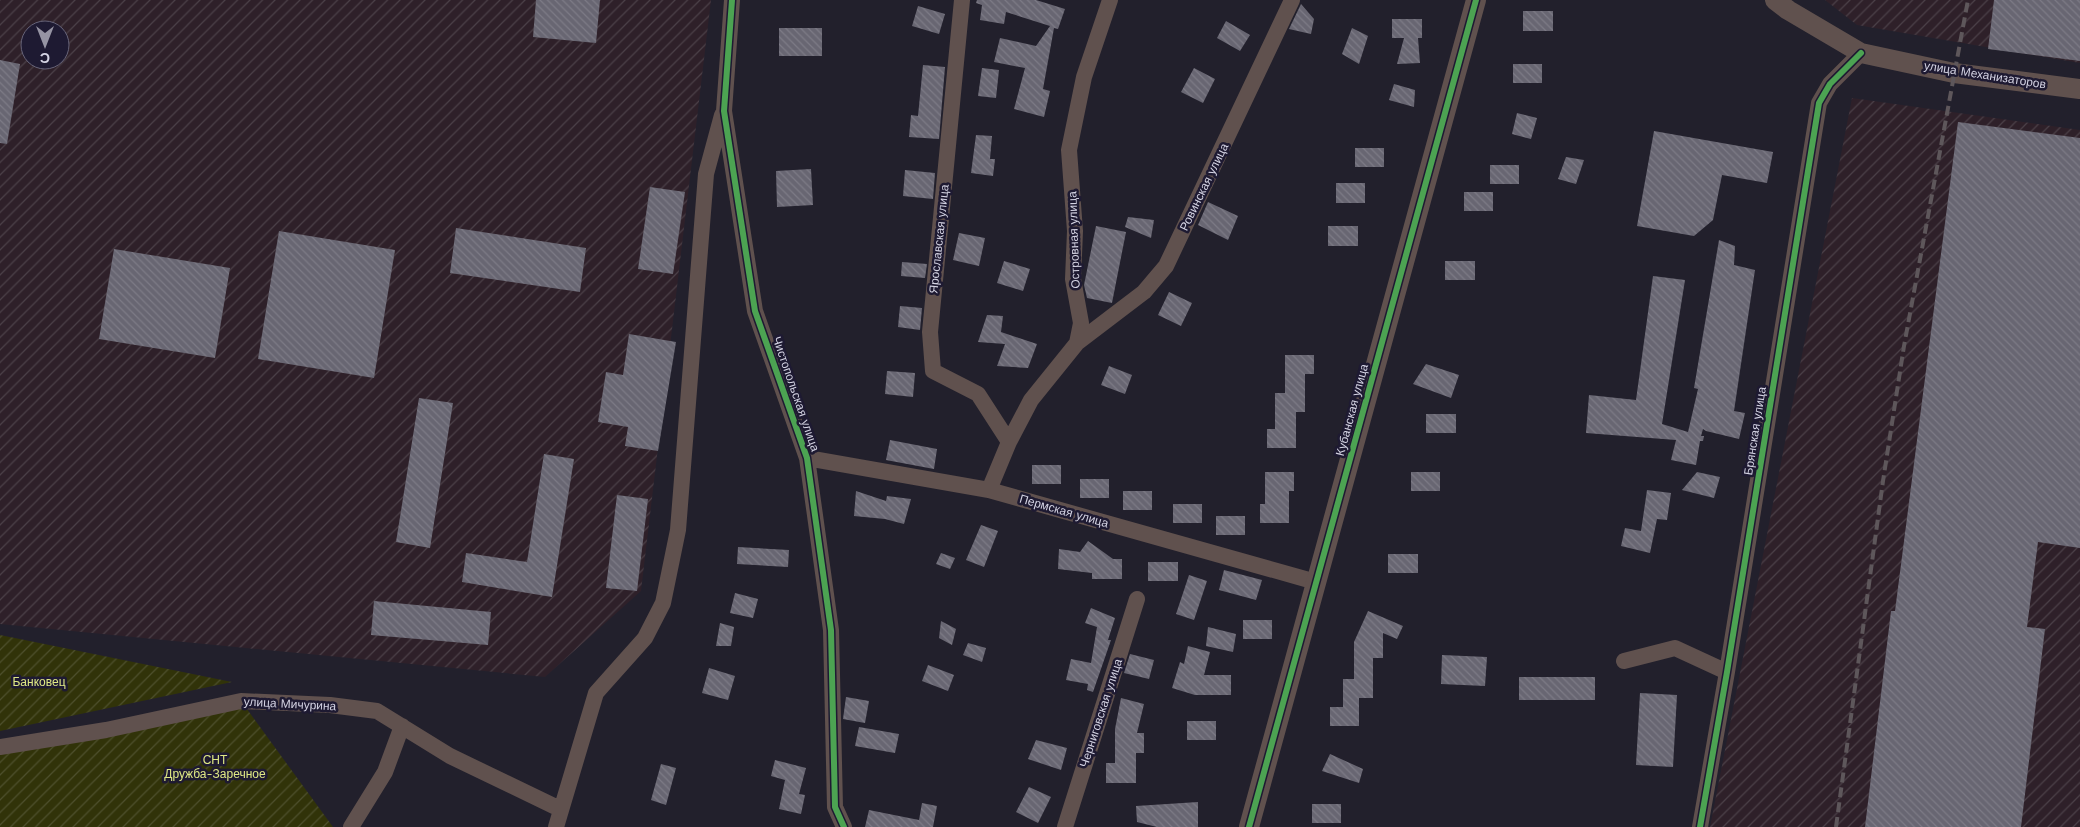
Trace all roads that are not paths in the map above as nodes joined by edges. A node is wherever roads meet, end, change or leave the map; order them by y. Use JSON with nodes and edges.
{"nodes":[{"id":1,"x":732,"y":0,"type":"edge"},
{"id":2,"x":962,"y":0,"type":"edge"},
{"id":3,"x":1110,"y":0,"type":"edge"},
{"id":4,"x":1292,"y":0,"type":"edge"},
{"id":5,"x":1476,"y":0,"type":"edge"},
{"id":6,"x":1775,"y":0,"type":"edge"},
{"id":7,"x":1860,"y":52,"type":"junction"},
{"id":8,"x":2080,"y":89,"type":"edge"},
{"id":9,"x":724,"y":110,"type":"junction"},
{"id":10,"x":1077,"y":343,"type":"junction"},
{"id":11,"x":1009,"y":442,"type":"junction"},
{"id":12,"x":807,"y":458,"type":"junction"},
{"id":13,"x":989,"y":490,"type":"junction"},
{"id":14,"x":1316,"y":582,"type":"junction"},
{"id":15,"x":1137,"y":599,"type":"dead end"},
{"id":16,"x":1624,"y":661,"type":"dead end"},
{"id":17,"x":1727,"y":672,"type":"junction"},
{"id":18,"x":402,"y":726,"type":"junction"},
{"id":19,"x":0,"y":748,"type":"edge"},
{"id":20,"x":560,"y":809,"type":"junction"},
{"id":21,"x":351,"y":827,"type":"edge"},
{"id":22,"x":556,"y":827,"type":"edge"},
{"id":23,"x":844,"y":827,"type":"edge"},
{"id":24,"x":1065,"y":827,"type":"edge"},
{"id":25,"x":1249,"y":827,"type":"edge"},
{"id":26,"x":1700,"y":827,"type":"edge"}],
"edges":[{"from":1,"to":9,"type":"street","name":"Чистопольская улица"},
{"from":2,"to":11,"type":"street","name":"Ярославская улица"},
{"from":3,"to":10,"type":"street","name":"Островная улица"},
{"from":4,"to":10,"type":"street","name":"Ровинская улица"},
{"from":5,"to":14,"type":"street","name":"Кубанская улица"},
{"from":6,"to":7,"type":"street","name":"улица Механизаторов"},
{"from":7,"to":8,"type":"street","name":"улица Механизаторов"},
{"from":7,"to":17,"type":"street","name":"Брянская улица"},
{"from":9,"to":12,"type":"street","name":"Чистопольская улица"},
{"from":9,"to":20,"type":"street"},
{"from":10,"to":11,"type":"street"},
{"from":11,"to":13,"type":"street"},
{"from":12,"to":13,"type":"street","name":"Пермская улица"},
{"from":12,"to":23,"type":"street","name":"Чистопольская улица"},
{"from":13,"to":14,"type":"street","name":"Пермская улица"},
{"from":14,"to":25,"type":"street","name":"Кубанская улица"},
{"from":15,"to":24,"type":"street","name":"Черниговская улица"},
{"from":16,"to":17,"type":"street"},
{"from":17,"to":26,"type":"street","name":"Брянская улица"},
{"from":18,"to":19,"type":"street","name":"улица Мичурина"},
{"from":18,"to":20,"type":"street","name":"улица Мичурина"},
{"from":18,"to":21,"type":"street"},
{"from":20,"to":22,"type":"street"}]}
